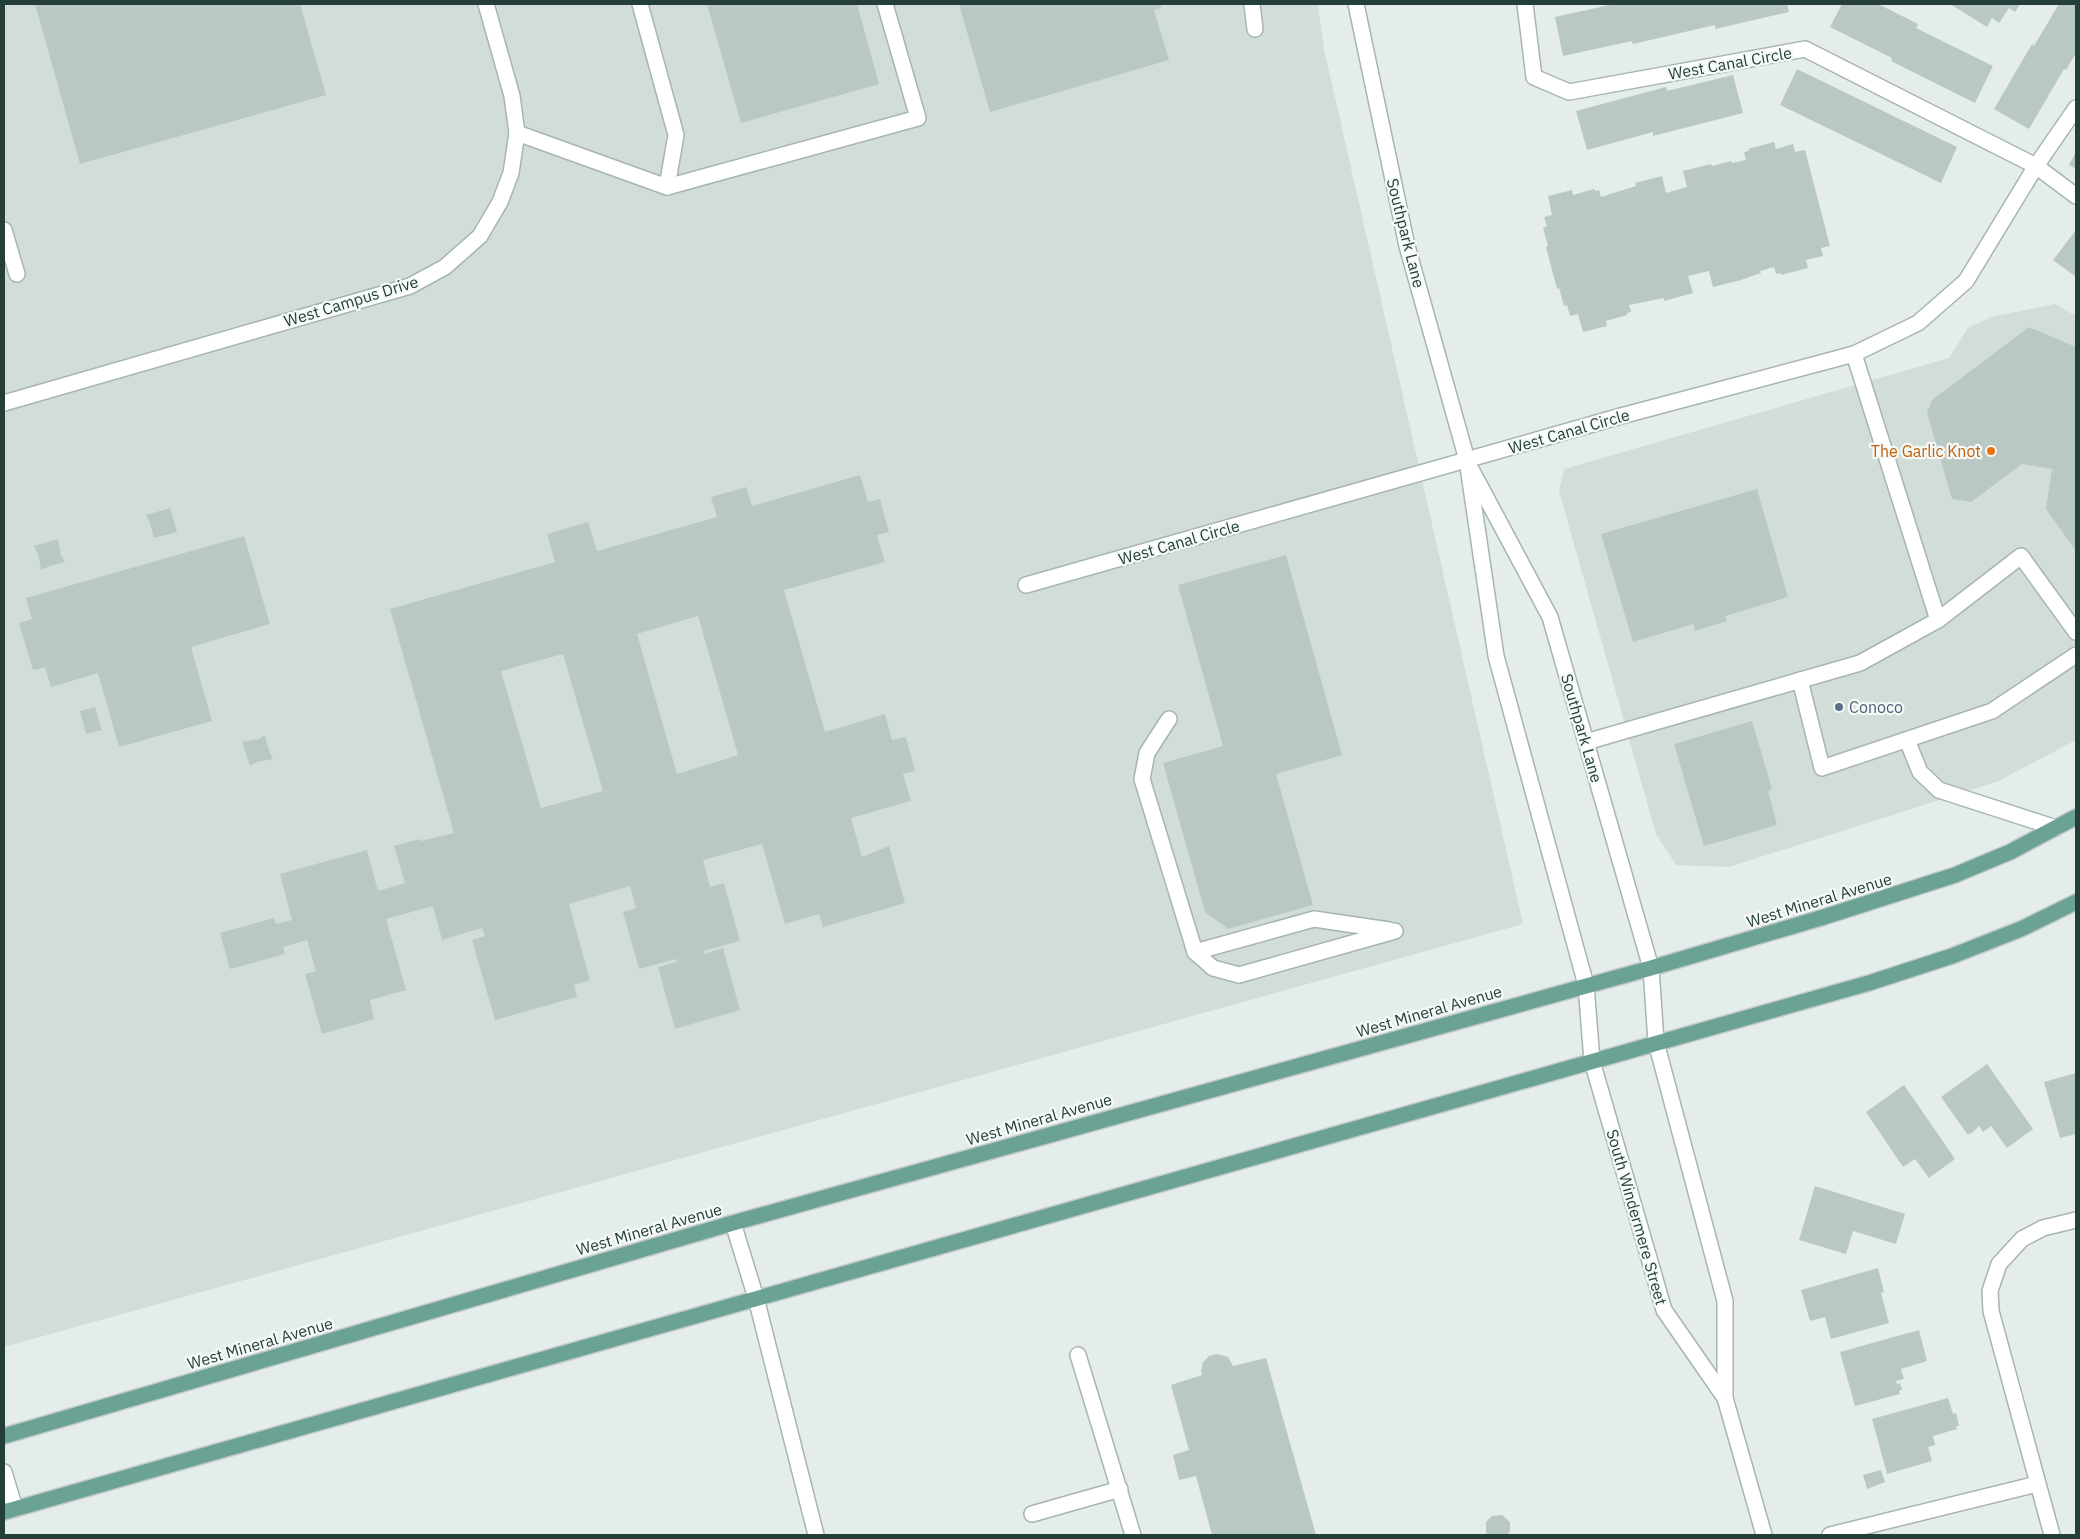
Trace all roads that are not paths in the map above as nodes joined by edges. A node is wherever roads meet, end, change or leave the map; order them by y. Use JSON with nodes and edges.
{"nodes":[{"id":1,"x":486,"y":4,"type":"edge"},
{"id":2,"x":640,"y":4,"type":"edge"},
{"id":3,"x":885,"y":4,"type":"edge"},
{"id":4,"x":1252,"y":4,"type":"edge"},
{"id":5,"x":1356,"y":4,"type":"edge"},
{"id":6,"x":1525,"y":4,"type":"edge"},
{"id":7,"x":1255,"y":29,"type":"dead end"},
{"id":8,"x":2076,"y":108,"type":"edge"},
{"id":9,"x":516,"y":133,"type":"junction"},
{"id":10,"x":2036,"y":166,"type":"junction"},
{"id":11,"x":667,"y":186,"type":"junction"},
{"id":12,"x":2076,"y":196,"type":"edge"},
{"id":13,"x":4,"y":230,"type":"edge"},
{"id":14,"x":17,"y":274,"type":"dead end"},
{"id":15,"x":1854,"y":354,"type":"junction"},
{"id":16,"x":4,"y":403,"type":"edge"},
{"id":17,"x":1467,"y":460,"type":"junction"},
{"id":18,"x":1026,"y":585,"type":"dead end"},
{"id":19,"x":1938,"y":620,"type":"junction"},
{"id":20,"x":2076,"y":632,"type":"edge"},
{"id":21,"x":2076,"y":655,"type":"edge"},
{"id":22,"x":1800,"y":680,"type":"junction"},
{"id":23,"x":1169,"y":719,"type":"dead end"},
{"id":24,"x":1907,"y":740,"type":"junction"},
{"id":25,"x":1586,"y":742,"type":"junction"},
{"id":26,"x":2076,"y":817,"type":"edge"},
{"id":27,"x":2056,"y":828,"type":"junction"},
{"id":28,"x":2076,"y":902,"type":"edge"},
{"id":29,"x":1195,"y":952,"type":"junction"},
{"id":30,"x":1651,"y":968,"type":"junction"},
{"id":31,"x":1586,"y":985,"type":"junction"},
{"id":32,"x":1654,"y":1010,"type":"joint"},
{"id":33,"x":1589,"y":1020,"type":"joint"},
{"id":34,"x":1656,"y":1042,"type":"junction"},
{"id":35,"x":1592,"y":1061,"type":"junction"},
{"id":36,"x":2076,"y":1220,"type":"edge"},
{"id":37,"x":733,"y":1223,"type":"junction"},
{"id":38,"x":756,"y":1298,"type":"junction"},
{"id":39,"x":1078,"y":1355,"type":"dead end"},
{"id":40,"x":1725,"y":1398,"type":"junction"},
{"id":41,"x":4,"y":1436,"type":"edge"},
{"id":42,"x":4,"y":1472,"type":"edge"},
{"id":43,"x":2038,"y":1484,"type":"junction"},
{"id":44,"x":1120,"y":1490,"type":"junction"},
{"id":45,"x":9,"y":1510,"type":"edge"},
{"id":46,"x":1032,"y":1514,"type":"dead end"},
{"id":47,"x":816,"y":1535,"type":"edge"},
{"id":48,"x":1133,"y":1535,"type":"edge"},
{"id":49,"x":1764,"y":1535,"type":"edge"},
{"id":50,"x":1830,"y":1535,"type":"edge"},
{"id":51,"x":2052,"y":1535,"type":"edge"}],
"edges":[{"from":1,"to":9,"type":"street","name":"West Campus Drive"},
{"from":2,"to":11,"type":"street"},
{"from":3,"to":11,"type":"street"},
{"from":4,"to":7,"type":"street"},
{"from":5,"to":17,"type":"street","name":"Southpark Lane"},
{"from":6,"to":10,"type":"street","name":"West Canal Circle"},
{"from":8,"to":10,"type":"street","name":"West Canal Circle"},
{"from":9,"to":11,"type":"street"},
{"from":9,"to":16,"type":"street","name":"West Campus Drive"},
{"from":10,"to":12,"type":"street","name":"West Canal Circle"},
{"from":10,"to":15,"type":"street","name":"West Canal Circle"},
{"from":13,"to":14,"type":"street"},
{"from":15,"to":17,"type":"street","name":"West Canal Circle"},
{"from":15,"to":19,"type":"street"},
{"from":17,"to":18,"type":"street","name":"West Canal Circle"},
{"from":17,"to":25,"type":"street","name":"Southpark Lane"},
{"from":17,"to":31,"type":"street","name":"Southpark Lane"},
{"from":19,"to":20,"type":"street"},
{"from":19,"to":22,"type":"street"},
{"from":21,"to":24,"type":"street"},
{"from":22,"to":24,"type":"street"},
{"from":22,"to":25,"type":"street"},
{"from":23,"to":29,"type":"street"},
{"from":24,"to":27,"type":"street"},
{"from":25,"to":30,"type":"street","name":"Southpark Lane"},
{"from":26,"to":27,"type":"main road","name":"West Mineral Avenue"},
{"from":27,"to":30,"type":"main road","name":"West Mineral Avenue"},
{"from":28,"to":34,"type":"main road"},
{"from":29,"to":29,"type":"street"},
{"from":30,"to":31,"type":"main road","name":"West Mineral Avenue"},
{"from":30,"to":32,"type":"street","name":"Southpark Lane"},
{"from":31,"to":33,"type":"street","name":"Southpark Lane"},
{"from":31,"to":37,"type":"main road","name":"West Mineral Avenue"},
{"from":32,"to":34,"type":"street","name":"South Windermere Street"},
{"from":33,"to":35,"type":"street","name":"South Windermere Street"},
{"from":34,"to":35,"type":"main road"},
{"from":34,"to":40,"type":"street","name":"South Windermere Street"},
{"from":35,"to":38,"type":"main road"},
{"from":35,"to":40,"type":"street","name":"South Windermere Street"},
{"from":36,"to":43,"type":"street"},
{"from":37,"to":38,"type":"street"},
{"from":37,"to":41,"type":"main road","name":"West Mineral Avenue"},
{"from":38,"to":45,"type":"main road"},
{"from":38,"to":47,"type":"street"},
{"from":39,"to":44,"type":"street"},
{"from":40,"to":49,"type":"street","name":"South Windermere Street"},
{"from":42,"to":45,"type":"street"},
{"from":43,"to":50,"type":"street"},
{"from":43,"to":51,"type":"street"},
{"from":44,"to":46,"type":"street"},
{"from":44,"to":48,"type":"street"}]}
